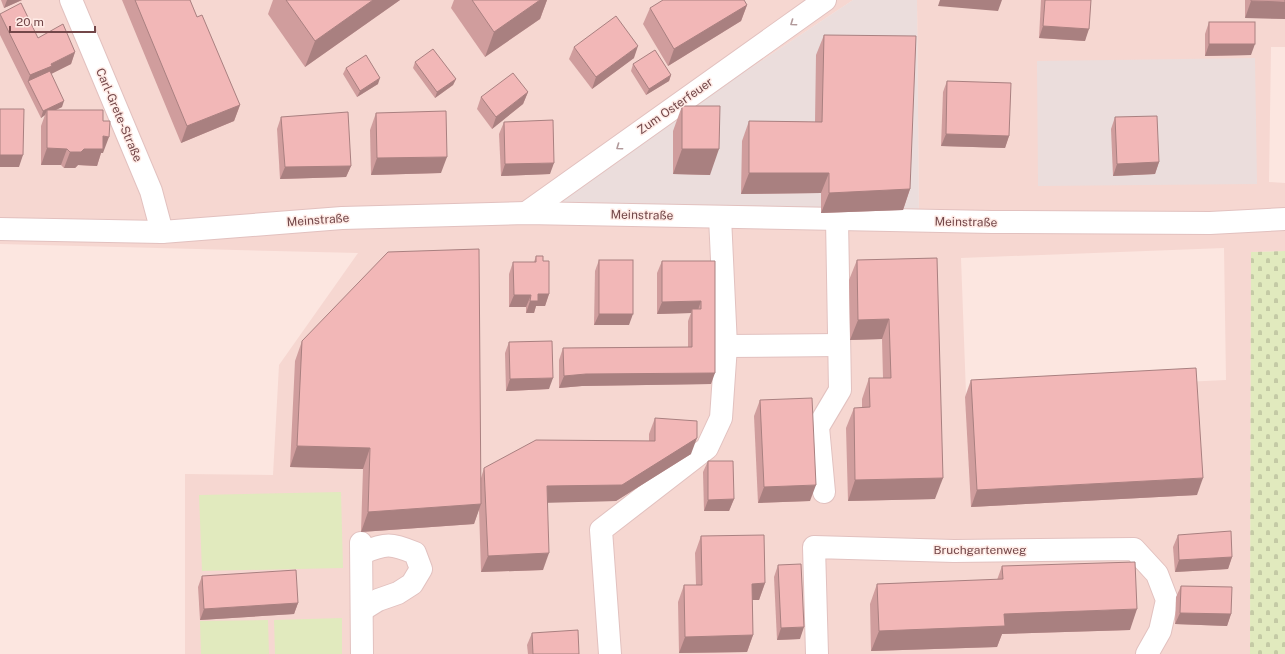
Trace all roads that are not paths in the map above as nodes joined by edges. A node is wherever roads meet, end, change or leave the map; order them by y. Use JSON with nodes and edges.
{"nodes":[{"id":1,"x":71,"y":0,"type":"edge"},
{"id":2,"x":825,"y":0,"type":"edge"},
{"id":3,"x":526,"y":213,"type":"junction"},
{"id":4,"x":720,"y":217,"type":"junction"},
{"id":5,"x":837,"y":219,"type":"junction"},
{"id":6,"x":1285,"y":219,"type":"edge"},
{"id":7,"x":0,"y":229,"type":"edge"},
{"id":8,"x":162,"y":232,"type":"junction"},
{"id":9,"x":839,"y":345,"type":"junction"},
{"id":10,"x":726,"y":346,"type":"junction"},
{"id":11,"x":824,"y":492,"type":"dead end"},
{"id":12,"x":362,"y":610,"type":"junction"},
{"id":13,"x":362,"y":654,"type":"edge"},
{"id":14,"x":610,"y":654,"type":"edge"},
{"id":15,"x":817,"y":654,"type":"edge"},
{"id":16,"x":1147,"y":654,"type":"edge"}],
"edges":[{"from":1,"to":8,"type":"street","name":"Carl-Grete-Straße"},
{"from":2,"to":3,"type":"street","name":"Zum Osterfeuer","one_way":true},
{"from":3,"to":4,"type":"street","name":"Meinstraße"},
{"from":3,"to":8,"type":"street","name":"Meinstraße"},
{"from":4,"to":5,"type":"street","name":"Meinstraße"},
{"from":4,"to":10,"type":"street"},
{"from":5,"to":6,"type":"street","name":"Meinstraße"},
{"from":5,"to":9,"type":"street"},
{"from":7,"to":8,"type":"street","name":"Meinstraße"},
{"from":9,"to":10,"type":"street"},
{"from":9,"to":11,"type":"street"},
{"from":10,"to":14,"type":"street"},
{"from":12,"to":12,"type":"street"},
{"from":12,"to":13,"type":"street"},
{"from":15,"to":16,"type":"street","name":"Bruchgartenweg"}]}
